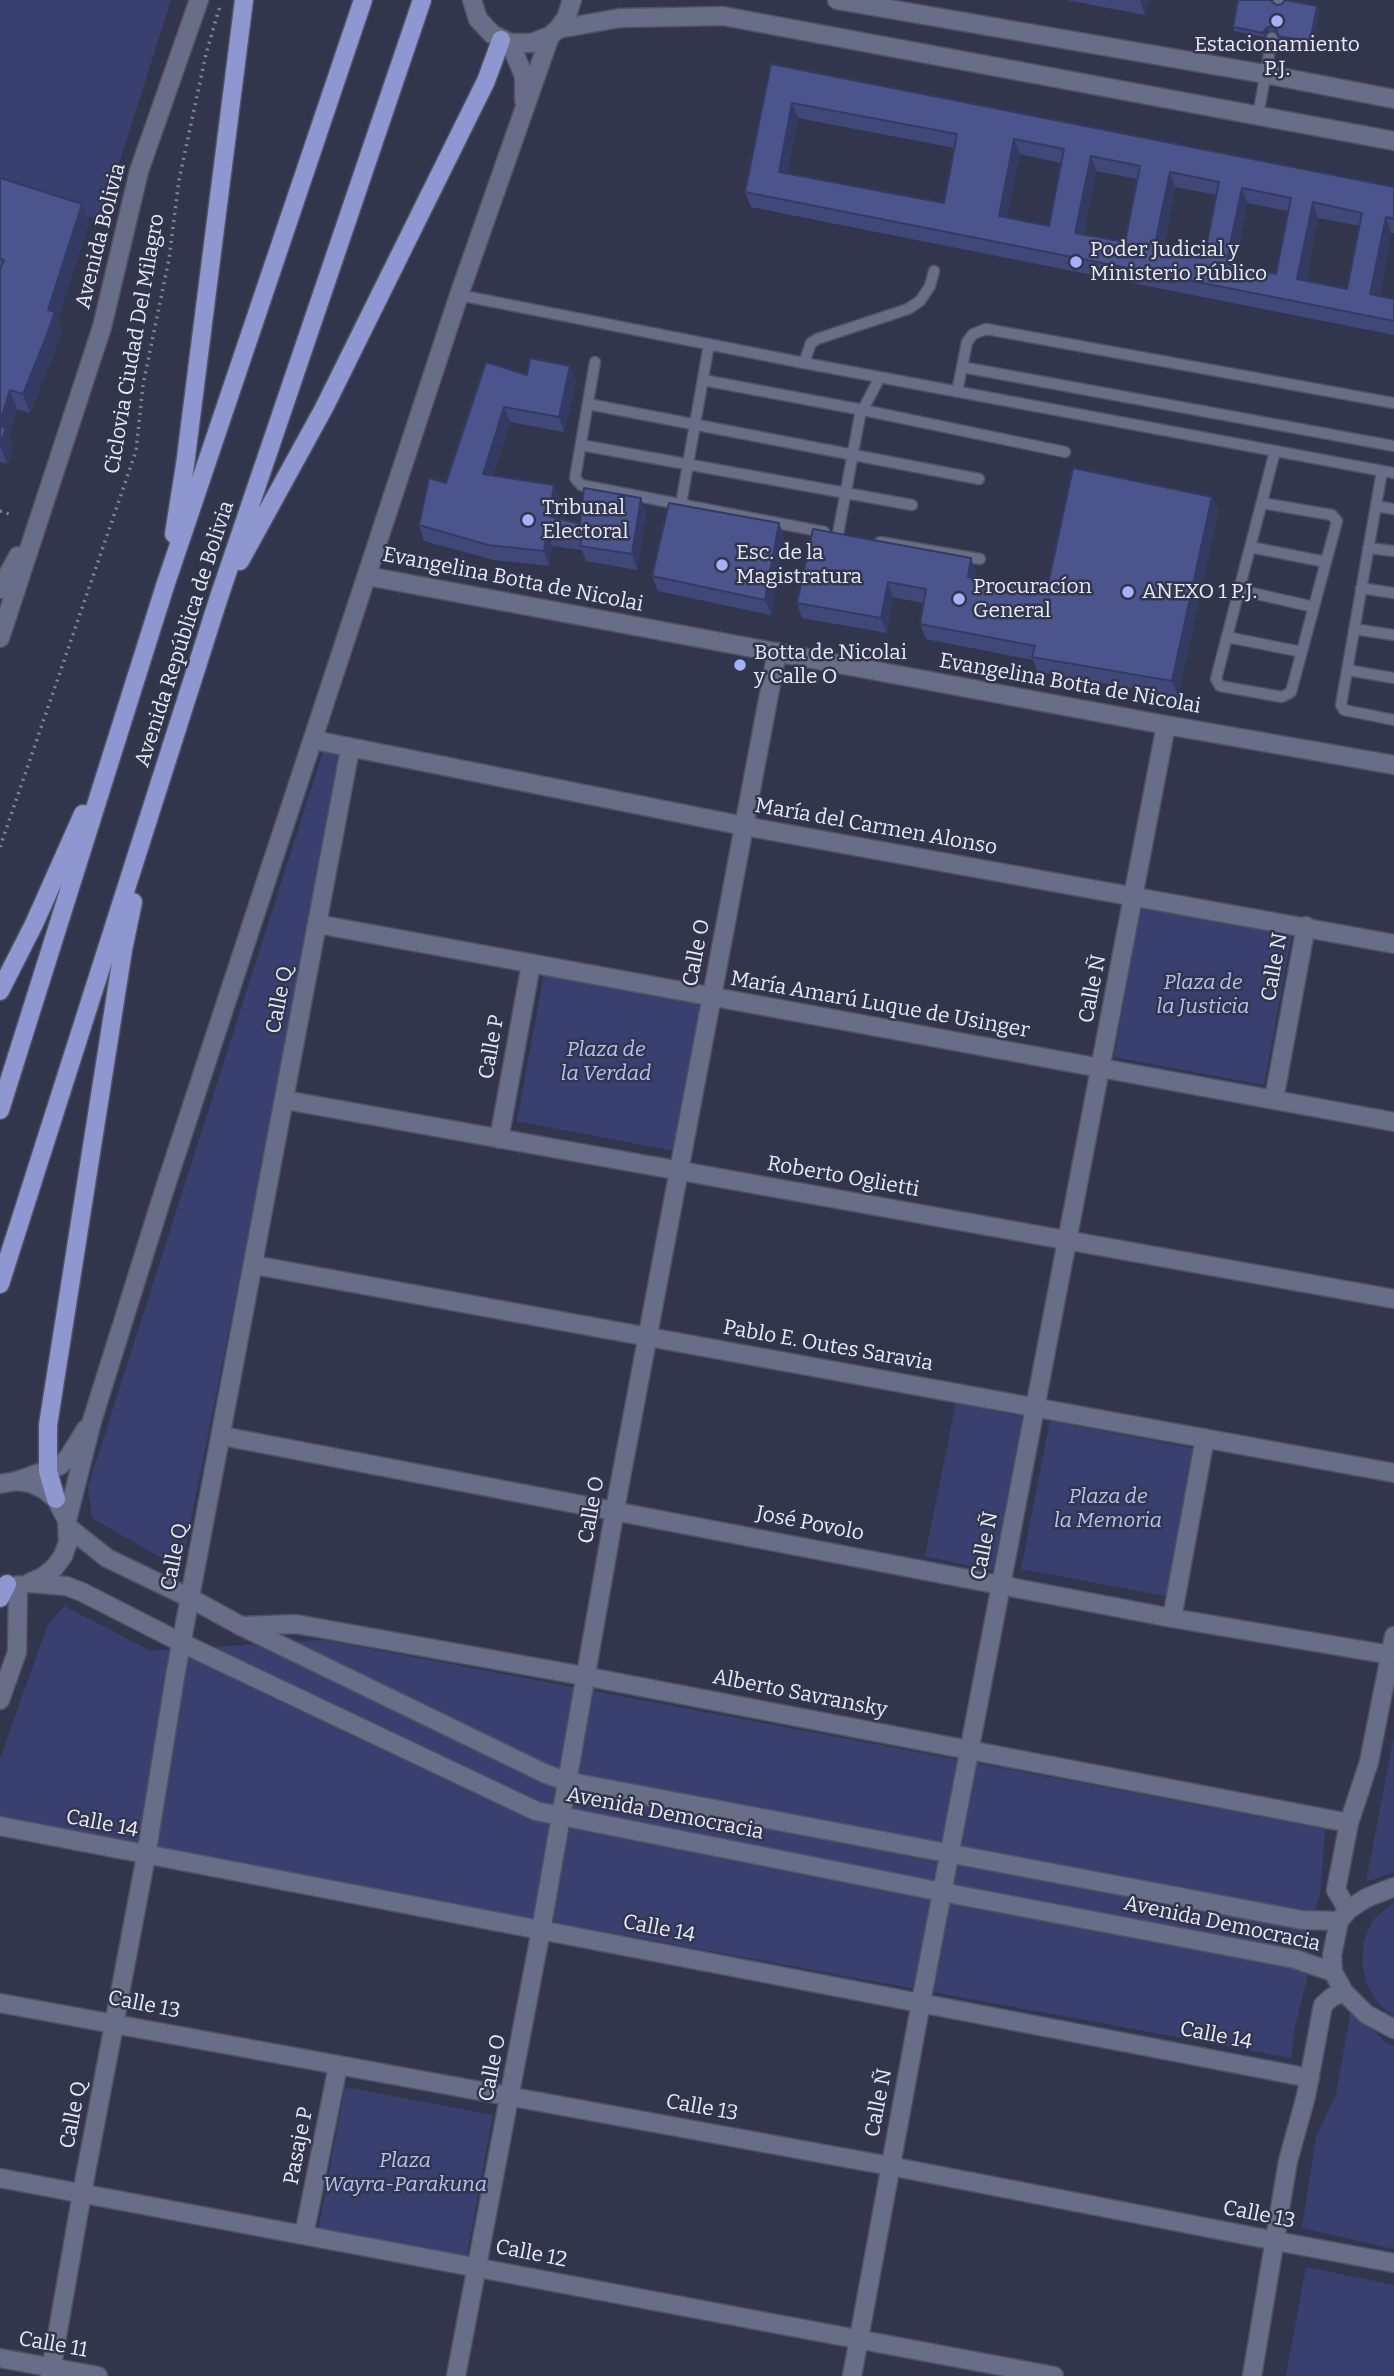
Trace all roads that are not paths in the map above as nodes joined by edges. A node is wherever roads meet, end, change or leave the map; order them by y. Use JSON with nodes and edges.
{"nodes":[{"id":1,"x":243,"y":0,"type":"edge"},
{"id":2,"x":363,"y":0,"type":"edge"},
{"id":3,"x":572,"y":0,"type":"edge"},
{"id":4,"x":837,"y":0,"type":"edge"},
{"id":5,"x":203,"y":1,"type":"edge"},
{"id":6,"x":470,"y":3,"type":"edge"},
{"id":7,"x":420,"y":5,"type":"edge"},
{"id":8,"x":554,"y":32,"type":"junction"},
{"id":9,"x":1272,"y":38,"type":"dead end"},
{"id":10,"x":505,"y":41,"type":"junction"},
{"id":11,"x":1265,"y":74,"type":"junction"},
{"id":12,"x":1394,"y":99,"type":"edge"},
{"id":13,"x":1258,"y":116,"type":"junction"},
{"id":14,"x":520,"y":120,"type":"junction"},
{"id":15,"x":1394,"y":141,"type":"edge"},
{"id":16,"x":934,"y":271,"type":"dead end"},
{"id":17,"x":459,"y":295,"type":"junction"},
{"id":18,"x":709,"y":344,"type":"junction"},
{"id":19,"x":595,"y":362,"type":"dead end"},
{"id":20,"x":804,"y":363,"type":"junction"},
{"id":21,"x":962,"y":368,"type":"junction"},
{"id":22,"x":880,"y":377,"type":"junction"},
{"id":23,"x":703,"y":380,"type":"junction"},
{"id":24,"x":957,"y":392,"type":"junction"},
{"id":25,"x":1394,"y":403,"type":"edge"},
{"id":26,"x":588,"y":404,"type":"junction"},
{"id":27,"x":863,"y":410,"type":"junction"},
{"id":28,"x":695,"y":424,"type":"junction"},
{"id":29,"x":580,"y":444,"type":"junction"},
{"id":30,"x":1394,"y":446,"type":"edge"},
{"id":31,"x":1275,"y":451,"type":"junction"},
{"id":32,"x":1065,"y":452,"type":"dead end"},
{"id":33,"x":853,"y":455,"type":"junction"},
{"id":34,"x":689,"y":464,"type":"junction"},
{"id":35,"x":1382,"y":471,"type":"junction"},
{"id":36,"x":1394,"y":473,"type":"edge"},
{"id":37,"x":979,"y":479,"type":"dead end"},
{"id":38,"x":50,"y":483,"type":"junction"},
{"id":39,"x":846,"y":493,"type":"junction"},
{"id":40,"x":1262,"y":503,"type":"junction"},
{"id":41,"x":681,"y":504,"type":"junction"},
{"id":42,"x":912,"y":505,"type":"dead end"},
{"id":43,"x":1376,"y":506,"type":"junction"},
{"id":44,"x":1394,"y":509,"type":"edge"},
{"id":45,"x":838,"y":534,"type":"junction"},
{"id":46,"x":851,"y":537,"type":"edge"},
{"id":47,"x":864,"y":539,"type":"edge"},
{"id":48,"x":1250,"y":547,"type":"junction"},
{"id":49,"x":1368,"y":548,"type":"junction"},
{"id":50,"x":1394,"y":551,"type":"edge"},
{"id":51,"x":980,"y":559,"type":"dead end"},
{"id":52,"x":1326,"y":562,"type":"junction"},
{"id":53,"x":367,"y":576,"type":"junction"},
{"id":54,"x":165,"y":586,"type":"junction"},
{"id":55,"x":1362,"y":588,"type":"junction"},
{"id":56,"x":0,"y":589,"type":"edge"},
{"id":57,"x":1239,"y":590,"type":"junction"},
{"id":58,"x":1394,"y":593,"type":"edge"},
{"id":59,"x":219,"y":597,"type":"junction"},
{"id":60,"x":1314,"y":607,"type":"junction"},
{"id":61,"x":1354,"y":629,"type":"junction"},
{"id":62,"x":1394,"y":635,"type":"edge"},
{"id":63,"x":1227,"y":637,"type":"junction"},
{"id":64,"x":0,"y":638,"type":"edge"},
{"id":65,"x":1302,"y":652,"type":"junction"},
{"id":66,"x":777,"y":653,"type":"junction"},
{"id":67,"x":1347,"y":670,"type":"junction"},
{"id":68,"x":1394,"y":678,"type":"edge"},
{"id":69,"x":1394,"y":720,"type":"edge"},
{"id":70,"x":1166,"y":725,"type":"junction"},
{"id":71,"x":117,"y":737,"type":"junction"},
{"id":72,"x":314,"y":740,"type":"junction"},
{"id":73,"x":350,"y":748,"type":"junction"},
{"id":74,"x":1394,"y":765,"type":"edge"},
{"id":75,"x":150,"y":817,"type":"junction"},
{"id":76,"x":744,"y":826,"type":"junction"},
{"id":77,"x":1133,"y":897,"type":"junction"},
{"id":78,"x":317,"y":924,"type":"junction"},
{"id":79,"x":1306,"y":926,"type":"junction"},
{"id":80,"x":1394,"y":943,"type":"edge"},
{"id":81,"x":531,"y":964,"type":"junction"},
{"id":82,"x":0,"y":991,"type":"edge"},
{"id":83,"x":712,"y":998,"type":"junction"},
{"id":84,"x":1100,"y":1069,"type":"junction"},
{"id":85,"x":1274,"y":1099,"type":"junction"},
{"id":86,"x":285,"y":1100,"type":"junction"},
{"id":87,"x":0,"y":1110,"type":"edge"},
{"id":88,"x":1394,"y":1122,"type":"edge"},
{"id":89,"x":499,"y":1139,"type":"junction"},
{"id":90,"x":678,"y":1171,"type":"junction"},
{"id":91,"x":1067,"y":1241,"type":"junction"},
{"id":92,"x":254,"y":1265,"type":"junction"},
{"id":93,"x":0,"y":1284,"type":"edge"},
{"id":94,"x":1394,"y":1299,"type":"edge"},
{"id":95,"x":647,"y":1336,"type":"junction"},
{"id":96,"x":1035,"y":1407,"type":"junction"},
{"id":97,"x":92,"y":1421,"type":"junction"},
{"id":98,"x":222,"y":1436,"type":"junction"},
{"id":99,"x":1205,"y":1438,"type":"junction"},
{"id":100,"x":48,"y":1472,"type":"junction"},
{"id":101,"x":1394,"y":1473,"type":"edge"},
{"id":102,"x":8,"y":1483,"type":"edge"},
{"id":103,"x":56,"y":1499,"type":"junction"},
{"id":104,"x":615,"y":1509,"type":"junction"},
{"id":105,"x":67,"y":1524,"type":"junction"},
{"id":106,"x":1001,"y":1585,"type":"junction"},
{"id":107,"x":11,"y":1586,"type":"edge"},
{"id":108,"x":190,"y":1598,"type":"junction"},
{"id":109,"x":1172,"y":1618,"type":"junction"},
{"id":110,"x":241,"y":1626,"type":"junction"},
{"id":111,"x":1394,"y":1636,"type":"edge"},
{"id":112,"x":182,"y":1643,"type":"junction"},
{"id":113,"x":1391,"y":1655,"type":"junction"},
{"id":114,"x":584,"y":1676,"type":"junction"},
{"id":115,"x":0,"y":1700,"type":"edge"},
{"id":116,"x":969,"y":1750,"type":"junction"},
{"id":117,"x":566,"y":1781,"type":"junction"},
{"id":118,"x":560,"y":1817,"type":"junction"},
{"id":119,"x":1349,"y":1823,"type":"junction"},
{"id":120,"x":0,"y":1826,"type":"edge"},
{"id":121,"x":949,"y":1854,"type":"junction"},
{"id":122,"x":146,"y":1856,"type":"junction"},
{"id":123,"x":1394,"y":1887,"type":"edge"},
{"id":124,"x":942,"y":1892,"type":"junction"},
{"id":125,"x":1344,"y":1915,"type":"junction"},
{"id":126,"x":541,"y":1930,"type":"junction"},
{"id":127,"x":1333,"y":1972,"type":"junction"},
{"id":128,"x":1344,"y":1992,"type":"junction"},
{"id":129,"x":921,"y":2001,"type":"junction"},
{"id":130,"x":0,"y":2003,"type":"edge"},
{"id":131,"x":114,"y":2022,"type":"junction"},
{"id":132,"x":1394,"y":2029,"type":"edge"},
{"id":133,"x":338,"y":2066,"type":"junction"},
{"id":134,"x":1310,"y":2078,"type":"junction"},
{"id":135,"x":510,"y":2096,"type":"junction"},
{"id":136,"x":890,"y":2166,"type":"junction"},
{"id":137,"x":0,"y":2178,"type":"edge"},
{"id":138,"x":82,"y":2193,"type":"junction"},
{"id":139,"x":304,"y":2235,"type":"junction"},
{"id":140,"x":1276,"y":2241,"type":"junction"},
{"id":141,"x":1394,"y":2263,"type":"edge"},
{"id":142,"x":478,"y":2267,"type":"junction"},
{"id":143,"x":860,"y":2339,"type":"junction"},
{"id":144,"x":0,"y":2358,"type":"edge"},
{"id":145,"x":51,"y":2372,"type":"edge"},
{"id":146,"x":98,"y":2376,"type":"edge"},
{"id":147,"x":456,"y":2376,"type":"edge"},
{"id":148,"x":852,"y":2376,"type":"edge"},
{"id":149,"x":1054,"y":2376,"type":"edge"},
{"id":150,"x":1252,"y":2376,"type":"edge"}],
"edges":[{"from":1,"to":54,"type":"main road"},
{"from":2,"to":54,"type":"main road","name":"Avenida República de Bolivia"},
{"from":3,"to":8,"type":"street"},
{"from":4,"to":11,"type":"street"},
{"from":5,"to":38,"type":"street","name":"Avenida Bolivia"},
{"from":6,"to":10,"type":"street"},
{"from":7,"to":59,"type":"main road","name":"Avenida República de Bolivia"},
{"from":8,"to":10,"type":"street"},
{"from":8,"to":13,"type":"street"},
{"from":8,"to":14,"type":"street"},
{"from":9,"to":11,"type":"lane"},
{"from":10,"to":14,"type":"street"},
{"from":10,"to":59,"type":"main road"},
{"from":11,"to":12,"type":"street"},
{"from":11,"to":13,"type":"lane"},
{"from":13,"to":15,"type":"street"},
{"from":14,"to":17,"type":"street"},
{"from":16,"to":20,"type":"lane"},
{"from":17,"to":18,"type":"lane"},
{"from":17,"to":53,"type":"street"},
{"from":18,"to":20,"type":"lane"},
{"from":18,"to":23,"type":"lane"},
{"from":19,"to":26,"type":"lane"},
{"from":20,"to":22,"type":"lane"},
{"from":21,"to":24,"type":"lane"},
{"from":21,"to":25,"type":"lane"},
{"from":21,"to":30,"type":"lane"},
{"from":22,"to":24,"type":"lane"},
{"from":22,"to":27,"type":"lane"},
{"from":23,"to":27,"type":"lane"},
{"from":23,"to":28,"type":"lane"},
{"from":24,"to":31,"type":"lane"},
{"from":26,"to":28,"type":"lane"},
{"from":26,"to":29,"type":"lane"},
{"from":27,"to":32,"type":"lane"},
{"from":27,"to":33,"type":"lane"},
{"from":28,"to":33,"type":"lane"},
{"from":28,"to":34,"type":"lane"},
{"from":29,"to":34,"type":"lane"},
{"from":29,"to":41,"type":"lane"},
{"from":31,"to":35,"type":"lane"},
{"from":31,"to":40,"type":"lane"},
{"from":33,"to":37,"type":"lane"},
{"from":33,"to":39,"type":"lane"},
{"from":34,"to":39,"type":"lane"},
{"from":34,"to":41,"type":"lane"},
{"from":35,"to":36,"type":"lane"},
{"from":35,"to":43,"type":"lane"},
{"from":38,"to":56,"type":"street","name":"Avenida Bolivia"},
{"from":38,"to":64,"type":"street","name":"Avenida Bolivia"},
{"from":39,"to":42,"type":"lane"},
{"from":39,"to":45,"type":"lane"},
{"from":40,"to":48,"type":"lane"},
{"from":40,"to":52,"type":"lane"},
{"from":41,"to":45,"type":"lane"},
{"from":43,"to":44,"type":"lane"},
{"from":43,"to":49,"type":"lane"},
{"from":45,"to":46,"type":"lane"},
{"from":47,"to":51,"type":"lane"},
{"from":48,"to":52,"type":"lane"},
{"from":48,"to":57,"type":"lane"},
{"from":49,"to":50,"type":"lane"},
{"from":49,"to":55,"type":"lane"},
{"from":52,"to":60,"type":"lane"},
{"from":53,"to":66,"type":"street","name":"Evangelina Botta de Nicolai"},
{"from":53,"to":72,"type":"street"},
{"from":54,"to":71,"type":"main road","name":"Avenida República de Bolivia"},
{"from":55,"to":58,"type":"lane"},
{"from":55,"to":61,"type":"lane"},
{"from":57,"to":60,"type":"lane"},
{"from":57,"to":63,"type":"lane"},
{"from":59,"to":75,"type":"main road","name":"Avenida República de Bolivia"},
{"from":60,"to":65,"type":"lane"},
{"from":61,"to":62,"type":"lane"},
{"from":61,"to":67,"type":"lane"},
{"from":63,"to":65,"type":"lane"},
{"from":63,"to":65,"type":"lane"},
{"from":66,"to":70,"type":"street","name":"Evangelina Botta de Nicolai"},
{"from":66,"to":76,"type":"street","name":"Calle O"},
{"from":67,"to":68,"type":"lane"},
{"from":67,"to":69,"type":"lane"},
{"from":70,"to":74,"type":"street","name":"Evangelina Botta de Nicolai"},
{"from":70,"to":77,"type":"street","name":"Calle Ñ"},
{"from":71,"to":82,"type":"main road"},
{"from":71,"to":87,"type":"main road","name":"Avenida República de Bolivia"},
{"from":72,"to":73,"type":"street","name":"María del Carmen Alonso"},
{"from":72,"to":97,"type":"street"},
{"from":73,"to":76,"type":"street","name":"María del Carmen Alonso"},
{"from":73,"to":78,"type":"street","name":"Calle Q"},
{"from":75,"to":93,"type":"main road","name":"Avenida República de Bolivia"},
{"from":75,"to":100,"type":"main road"},
{"from":76,"to":77,"type":"street","name":"María del Carmen Alonso"},
{"from":76,"to":83,"type":"street","name":"Calle O"},
{"from":77,"to":79,"type":"street","name":"María del Carmen Alonso"},
{"from":77,"to":84,"type":"street","name":"Calle Ñ"},
{"from":78,"to":81,"type":"street","name":"María Amarú Luque de Usinger"},
{"from":78,"to":86,"type":"street","name":"Calle Q"},
{"from":79,"to":80,"type":"street","name":"María del Carmen Alonso"},
{"from":79,"to":85,"type":"street","name":"Calle N"},
{"from":81,"to":83,"type":"street","name":"María Amarú Luque de Usinger"},
{"from":81,"to":89,"type":"street","name":"Calle P"},
{"from":83,"to":84,"type":"street","name":"María Amarú Luque de Usinger"},
{"from":83,"to":90,"type":"street","name":"Calle O"},
{"from":84,"to":85,"type":"street","name":"María Amarú Luque de Usinger"},
{"from":84,"to":91,"type":"street","name":"Calle Ñ"},
{"from":85,"to":88,"type":"street","name":"María Amarú Luque de Usinger"},
{"from":86,"to":89,"type":"street","name":"Roberto Oglietti"},
{"from":86,"to":92,"type":"street","name":"Calle Q"},
{"from":89,"to":90,"type":"street","name":"Roberto Oglietti"},
{"from":90,"to":91,"type":"street","name":"Roberto Oglietti"},
{"from":90,"to":95,"type":"street","name":"Calle O"},
{"from":91,"to":94,"type":"street","name":"Roberto Oglietti"},
{"from":91,"to":96,"type":"street","name":"Calle Ñ"},
{"from":92,"to":95,"type":"street","name":"Pablo E. Outes Saravia"},
{"from":92,"to":98,"type":"street","name":"Calle Q"},
{"from":95,"to":96,"type":"street","name":"Pablo E. Outes Saravia"},
{"from":95,"to":104,"type":"street","name":"Calle O"},
{"from":96,"to":99,"type":"street","name":"Pablo E. Outes Saravia"},
{"from":96,"to":106,"type":"street","name":"Calle Ñ"},
{"from":97,"to":100,"type":"street"},
{"from":97,"to":105,"type":"street"},
{"from":98,"to":104,"type":"street","name":"José Povolo"},
{"from":98,"to":108,"type":"street","name":"Calle Q"},
{"from":99,"to":101,"type":"street","name":"Pablo E. Outes Saravia"},
{"from":99,"to":109,"type":"street"},
{"from":100,"to":102,"type":"street"},
{"from":100,"to":103,"type":"main road"},
{"from":102,"to":103,"type":"street"},
{"from":103,"to":105,"type":"street"},
{"from":104,"to":106,"type":"street","name":"José Povolo"},
{"from":104,"to":114,"type":"street","name":"Calle O"},
{"from":105,"to":107,"type":"street"},
{"from":105,"to":108,"type":"street","name":"Avenida Democracia"},
{"from":106,"to":109,"type":"street","name":"José Povolo"},
{"from":106,"to":116,"type":"street","name":"Calle Ñ"},
{"from":107,"to":112,"type":"street","name":"Avenida Democracia"},
{"from":107,"to":115,"type":"street"},
{"from":108,"to":110,"type":"street","name":"Avenida Democracia"},
{"from":108,"to":112,"type":"street","name":"Calle Q"},
{"from":109,"to":113,"type":"street","name":"José Povolo"},
{"from":110,"to":114,"type":"street","name":"Alberto Savransky"},
{"from":110,"to":117,"type":"street","name":"Avenida Democracia"},
{"from":111,"to":113,"type":"street"},
{"from":112,"to":118,"type":"street","name":"Avenida Democracia"},
{"from":112,"to":122,"type":"street","name":"Calle Q"},
{"from":113,"to":119,"type":"street"},
{"from":114,"to":116,"type":"street","name":"Alberto Savransky"},
{"from":114,"to":117,"type":"street","name":"Calle O"},
{"from":116,"to":119,"type":"street","name":"Alberto Savransky"},
{"from":116,"to":121,"type":"street","name":"Calle Ñ"},
{"from":117,"to":118,"type":"street","name":"Calle O"},
{"from":117,"to":121,"type":"street","name":"Avenida Democracia"},
{"from":118,"to":124,"type":"street","name":"Avenida Democracia"},
{"from":118,"to":126,"type":"street","name":"Calle O"},
{"from":119,"to":125,"type":"street"},
{"from":120,"to":122,"type":"street","name":"Calle 14"},
{"from":121,"to":124,"type":"street","name":"Calle Ñ"},
{"from":121,"to":125,"type":"street","name":"Avenida Democracia"},
{"from":122,"to":126,"type":"street","name":"Calle 14"},
{"from":122,"to":131,"type":"street","name":"Calle Q"},
{"from":123,"to":125,"type":"street"},
{"from":124,"to":127,"type":"street","name":"Avenida Democracia"},
{"from":124,"to":129,"type":"street","name":"Calle Ñ"},
{"from":125,"to":127,"type":"street"},
{"from":126,"to":129,"type":"street","name":"Calle 14"},
{"from":126,"to":135,"type":"street","name":"Calle O"},
{"from":127,"to":128,"type":"street"},
{"from":128,"to":132,"type":"street"},
{"from":128,"to":134,"type":"street"},
{"from":129,"to":134,"type":"street","name":"Calle 14"},
{"from":129,"to":136,"type":"street","name":"Calle Ñ"},
{"from":130,"to":131,"type":"street","name":"Calle 13"},
{"from":131,"to":133,"type":"street","name":"Calle 13"},
{"from":131,"to":138,"type":"street","name":"Calle Q"},
{"from":133,"to":135,"type":"street","name":"Calle 13"},
{"from":133,"to":139,"type":"street","name":"Pasaje P"},
{"from":134,"to":140,"type":"street"},
{"from":135,"to":136,"type":"street","name":"Calle 13"},
{"from":135,"to":142,"type":"street","name":"Calle O"},
{"from":136,"to":140,"type":"street","name":"Calle 13"},
{"from":136,"to":143,"type":"street","name":"Calle Ñ"},
{"from":137,"to":138,"type":"street","name":"Calle 12"},
{"from":138,"to":139,"type":"street","name":"Calle 12"},
{"from":138,"to":145,"type":"street","name":"Calle Q"},
{"from":139,"to":142,"type":"street","name":"Calle 12"},
{"from":140,"to":141,"type":"street","name":"Calle 13"},
{"from":140,"to":150,"type":"street"},
{"from":142,"to":143,"type":"street","name":"Calle 12"},
{"from":142,"to":147,"type":"street","name":"Calle O"},
{"from":143,"to":148,"type":"street","name":"Calle Ñ"},
{"from":143,"to":149,"type":"street","name":"Calle 12"},
{"from":144,"to":145,"type":"street","name":"Calle 11"},
{"from":145,"to":146,"type":"street","name":"Calle 11"}]}
